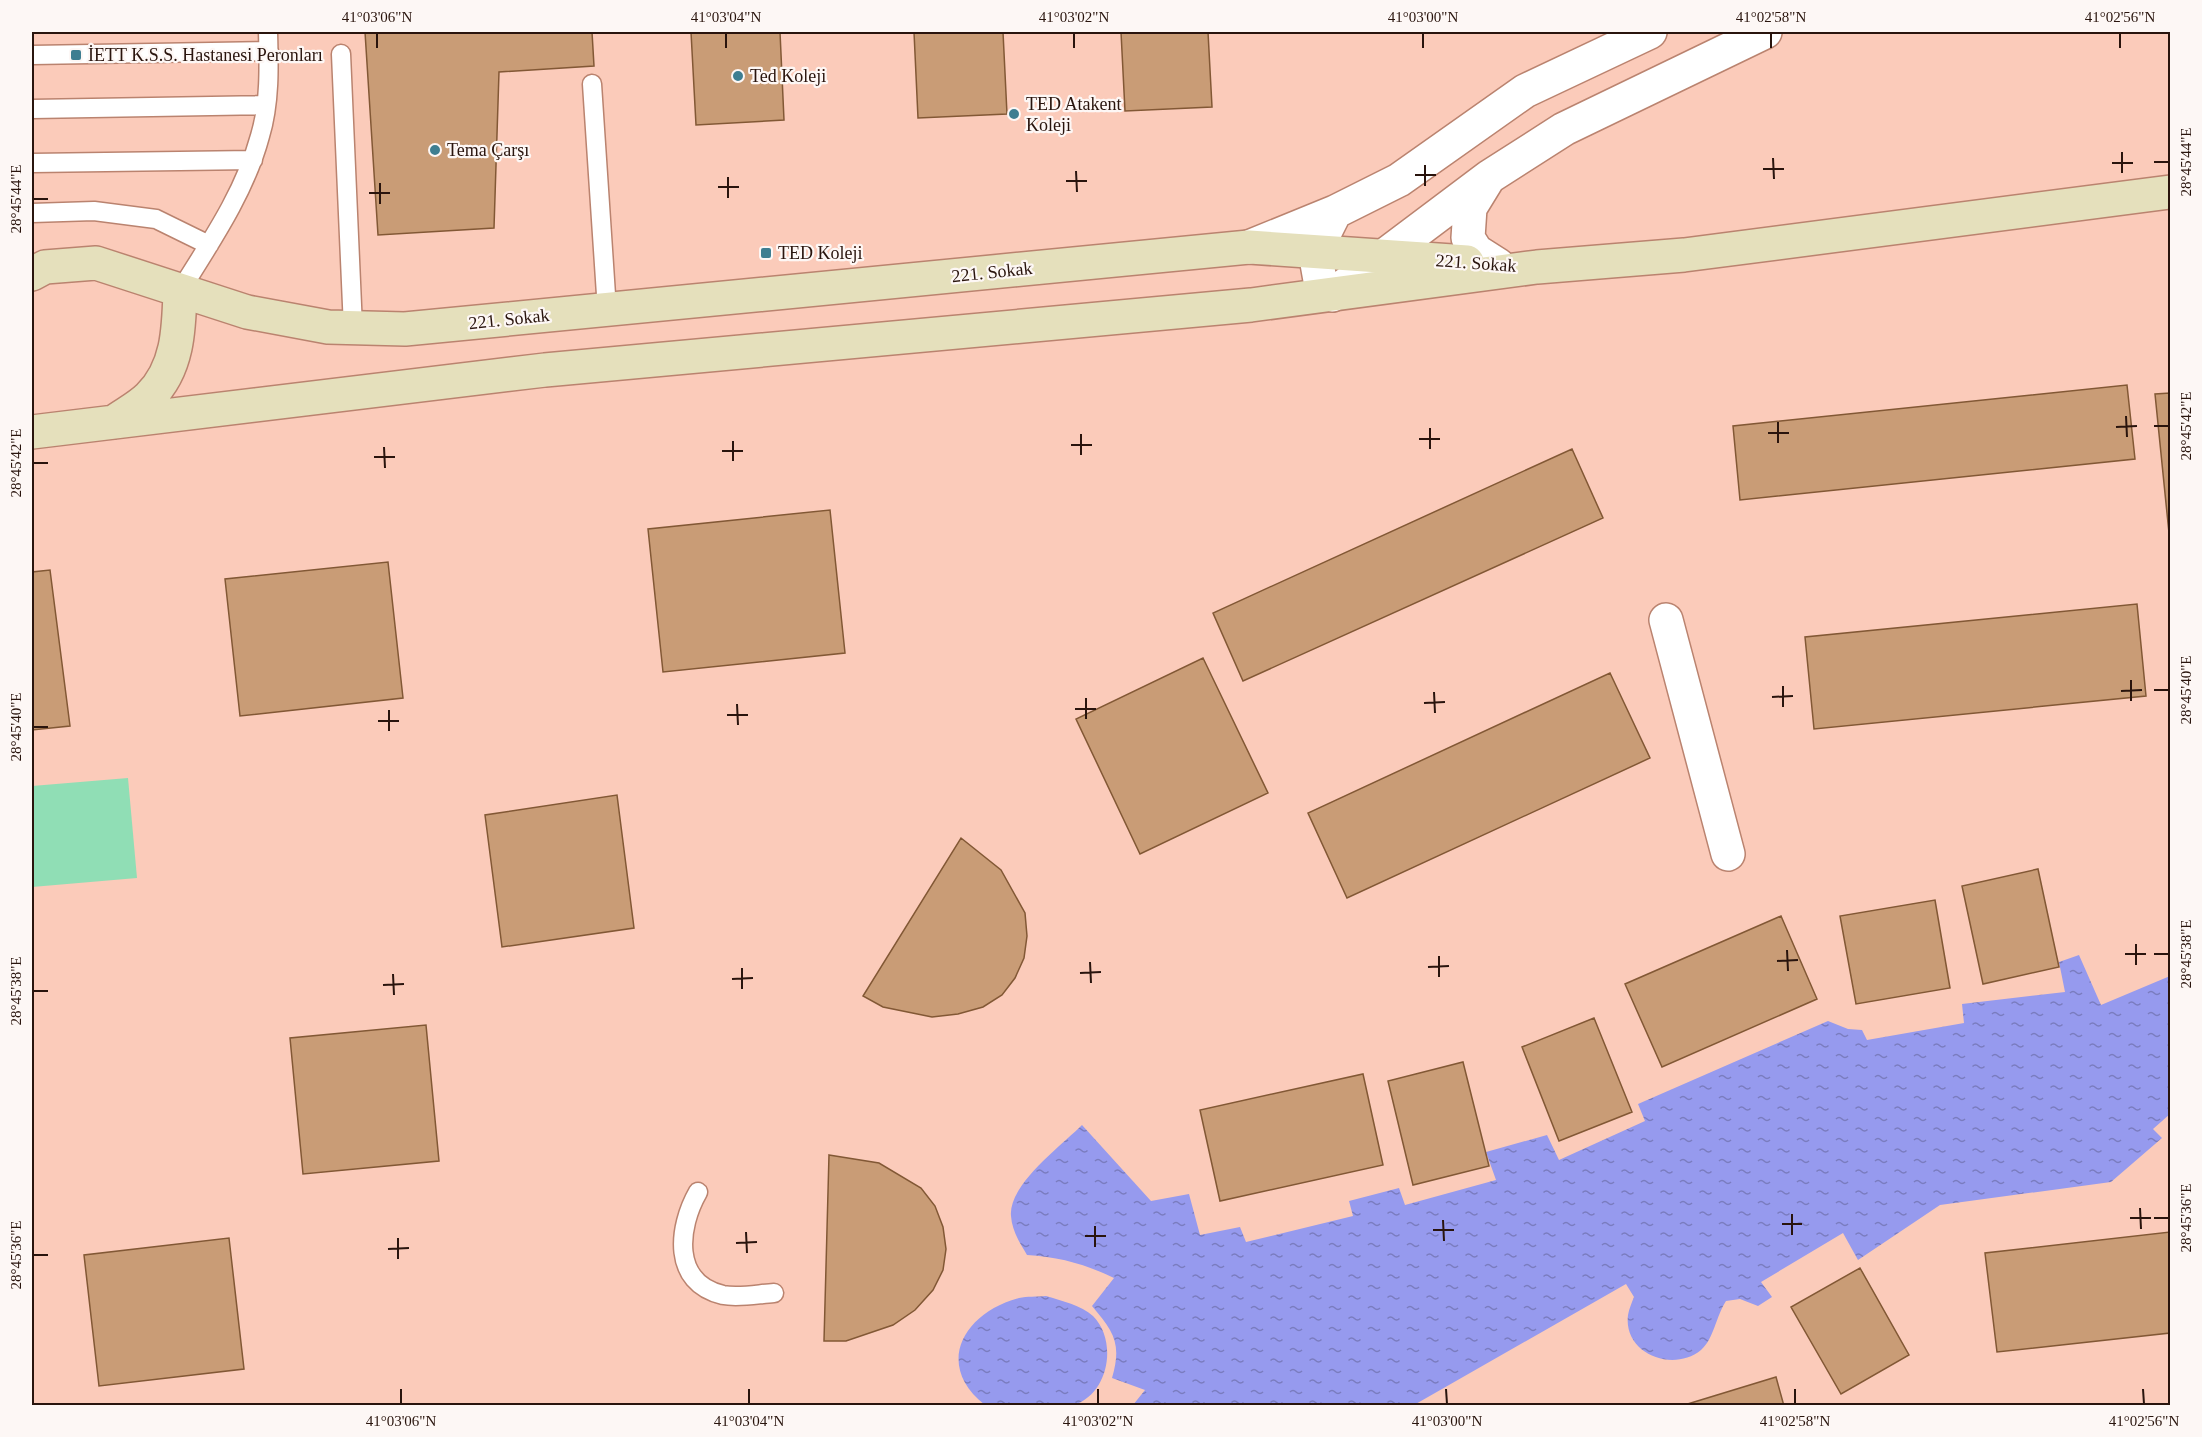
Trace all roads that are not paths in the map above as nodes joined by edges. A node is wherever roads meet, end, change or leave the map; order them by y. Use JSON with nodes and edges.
{"nodes":[{"id":1,"x":268,"y":32,"type":"edge"},
{"id":2,"x":1650,"y":32,"type":"edge"},
{"id":3,"x":1766,"y":32,"type":"edge"},
{"id":4,"x":268,"y":51,"type":"junction"},
{"id":5,"x":341,"y":54,"type":"dead end"},
{"id":6,"x":32,"y":55,"type":"edge"},
{"id":7,"x":592,"y":84,"type":"dead end"},
{"id":8,"x":265,"y":105,"type":"junction"},
{"id":9,"x":32,"y":109,"type":"edge"},
{"id":10,"x":253,"y":159,"type":"junction"},
{"id":11,"x":32,"y":163,"type":"edge"},
{"id":12,"x":1489,"y":177,"type":"junction"},
{"id":13,"x":2170,"y":192,"type":"edge"},
{"id":14,"x":1335,"y":212,"type":"junction"},
{"id":15,"x":32,"y":213,"type":"edge"},
{"id":16,"x":209,"y":245,"type":"junction"},
{"id":17,"x":1250,"y":247,"type":"junction"},
{"id":18,"x":1315,"y":252,"type":"junction"},
{"id":19,"x":1384,"y":257,"type":"junction"},
{"id":20,"x":1498,"y":265,"type":"junction"},
{"id":21,"x":1537,"y":267,"type":"junction"},
{"id":22,"x":32,"y":274,"type":"edge"},
{"id":23,"x":180,"y":291,"type":"junction"},
{"id":24,"x":1332,"y":295,"type":"junction"},
{"id":25,"x":607,"y":310,"type":"junction"},
{"id":26,"x":353,"y":328,"type":"junction"},
{"id":27,"x":111,"y":425,"type":"junction"},
{"id":28,"x":32,"y":432,"type":"edge"},
{"id":29,"x":1666,"y":620,"type":"dead end"},
{"id":30,"x":1728,"y":854,"type":"dead end"},
{"id":31,"x":698,"y":1192,"type":"dead end"},
{"id":32,"x":774,"y":1293,"type":"dead end"}],
"edges":[{"from":1,"to":4,"type":"lane"},
{"from":2,"to":14,"type":"street"},
{"from":3,"to":12,"type":"street"},
{"from":4,"to":6,"type":"lane"},
{"from":4,"to":8,"type":"lane"},
{"from":5,"to":26,"type":"lane"},
{"from":7,"to":25,"type":"lane"},
{"from":8,"to":9,"type":"lane"},
{"from":8,"to":10,"type":"lane"},
{"from":10,"to":11,"type":"lane"},
{"from":10,"to":16,"type":"lane"},
{"from":12,"to":19,"type":"street"},
{"from":12,"to":20,"type":"street"},
{"from":13,"to":21,"type":"street"},
{"from":14,"to":17,"type":"street"},
{"from":14,"to":18,"type":"street"},
{"from":15,"to":16,"type":"lane"},
{"from":16,"to":23,"type":"lane"},
{"from":17,"to":18,"type":"street","name":"221. Sokak"},
{"from":17,"to":25,"type":"street","name":"221. Sokak"},
{"from":18,"to":19,"type":"street","name":"221. Sokak"},
{"from":18,"to":24,"type":"street"},
{"from":19,"to":20,"type":"street","name":"221. Sokak"},
{"from":19,"to":24,"type":"street"},
{"from":20,"to":21,"type":"street","name":"221. Sokak"},
{"from":21,"to":24,"type":"street","name":"221. Sokak"},
{"from":22,"to":23,"type":"street","name":"221. Sokak"},
{"from":23,"to":26,"type":"street","name":"221. Sokak"},
{"from":23,"to":27,"type":"street"},
{"from":24,"to":27,"type":"street","name":"221. Sokak"},
{"from":25,"to":26,"type":"street","name":"221. Sokak"},
{"from":27,"to":28,"type":"street","name":"221. Sokak"},
{"from":29,"to":30,"type":"street"},
{"from":31,"to":32,"type":"lane"}]}
